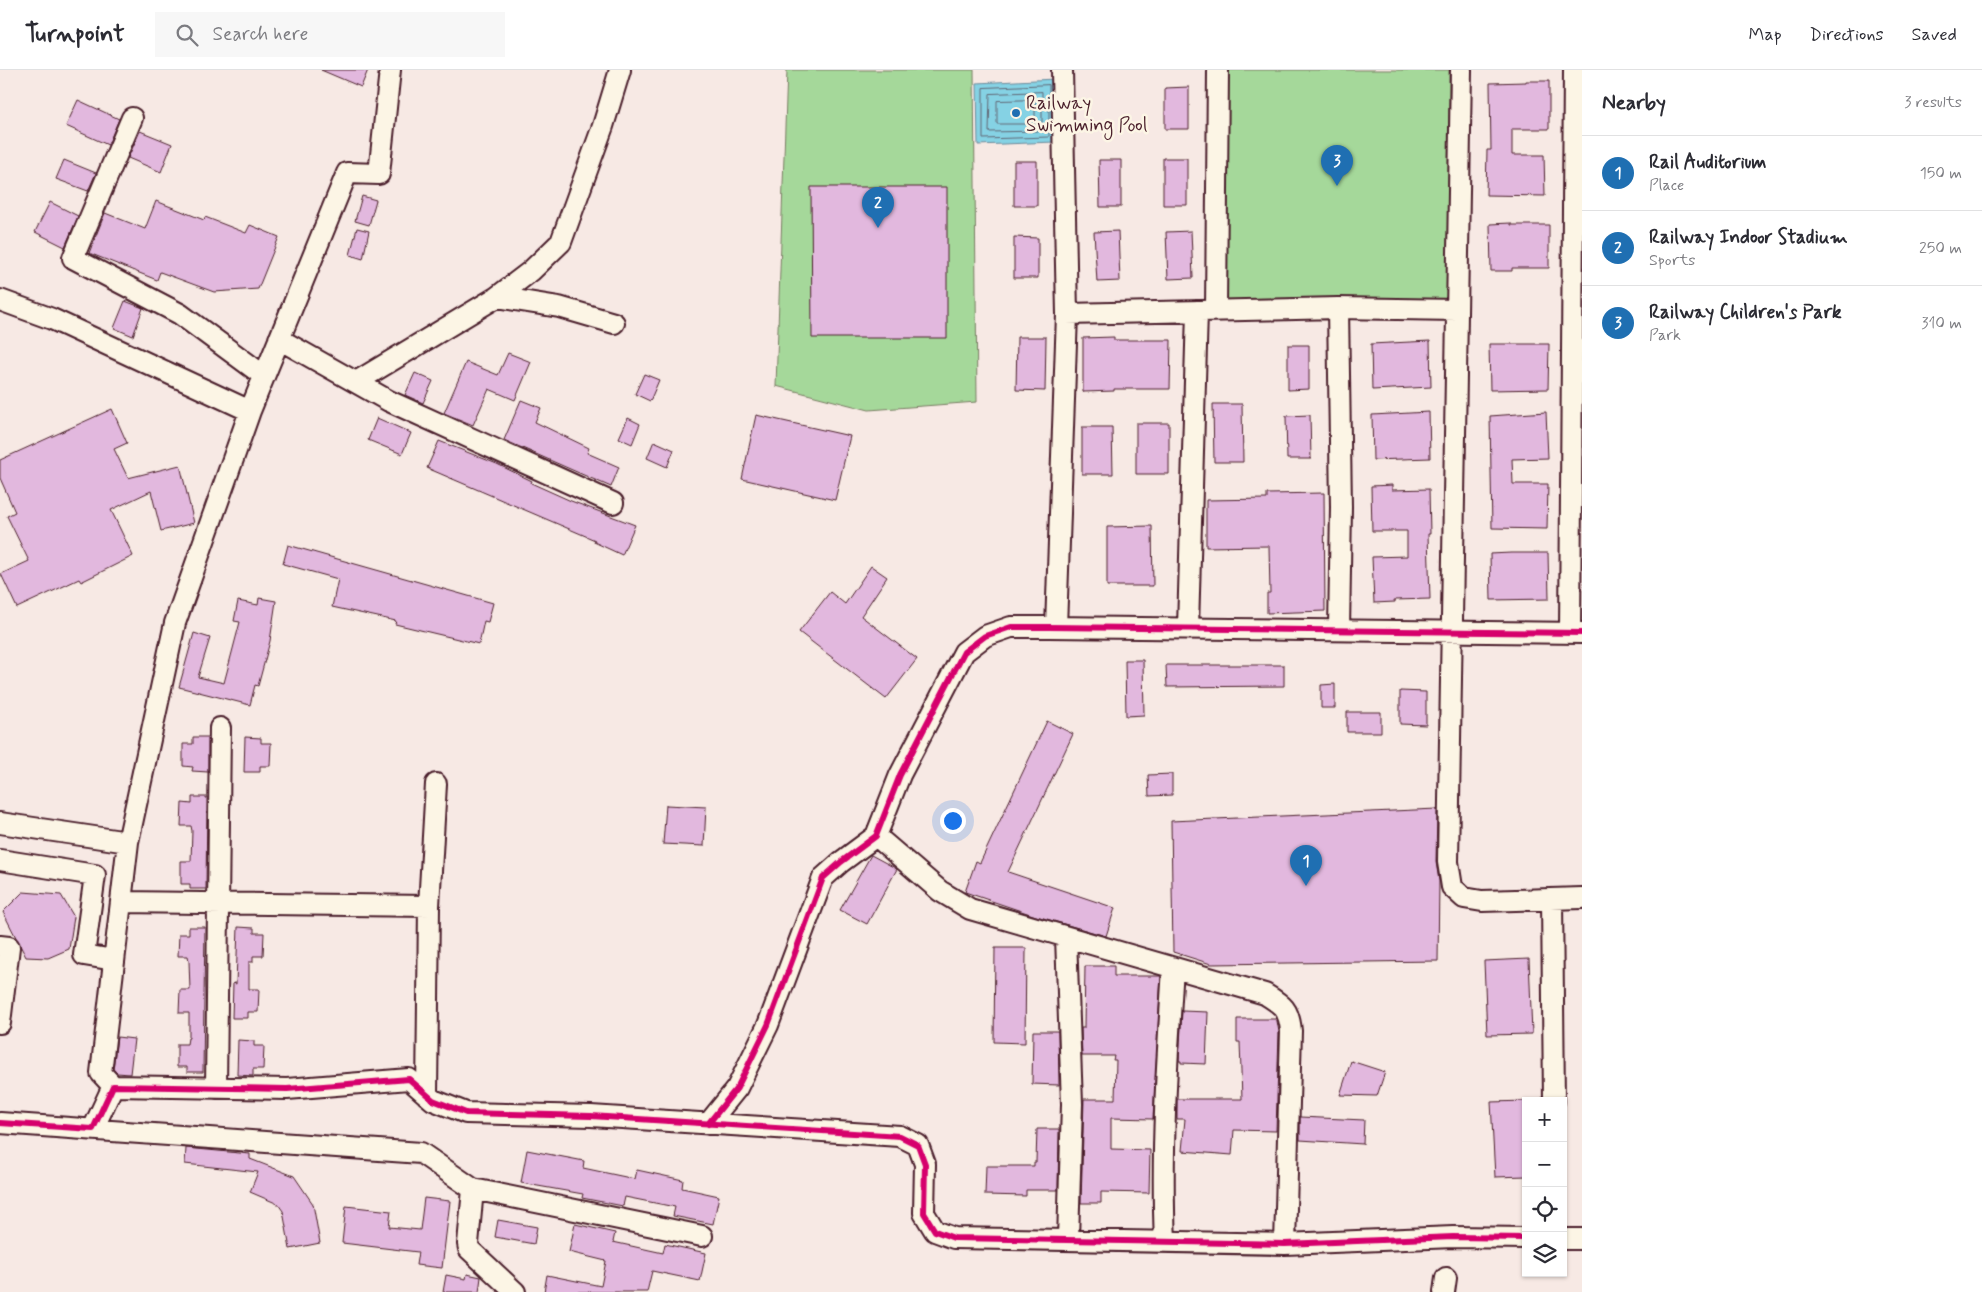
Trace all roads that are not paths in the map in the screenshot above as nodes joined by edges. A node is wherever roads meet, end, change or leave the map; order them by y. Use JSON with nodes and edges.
{"nodes":[{"id":1,"x":390,"y":70,"type":"edge"},
{"id":2,"x":620,"y":70,"type":"edge"},
{"id":3,"x":1062,"y":70,"type":"edge"},
{"id":4,"x":1218,"y":70,"type":"edge"},
{"id":5,"x":1461,"y":70,"type":"edge"},
{"id":6,"x":1574,"y":70,"type":"edge"},
{"id":7,"x":132,"y":118,"type":"dead end"},
{"id":8,"x":497,"y":297,"type":"junction"},
{"id":9,"x":0,"y":300,"type":"edge"},
{"id":10,"x":1338,"y":308,"type":"junction"},
{"id":11,"x":1457,"y":310,"type":"junction"},
{"id":12,"x":1206,"y":311,"type":"junction"},
{"id":13,"x":1067,"y":314,"type":"junction"},
{"id":14,"x":614,"y":323,"type":"dead end"},
{"id":15,"x":279,"y":339,"type":"junction"},
{"id":16,"x":264,"y":376,"type":"junction"},
{"id":17,"x":356,"y":382,"type":"junction"},
{"id":18,"x":250,"y":411,"type":"junction"},
{"id":19,"x":1577,"y":489,"type":"edge"},
{"id":20,"x":613,"y":503,"type":"dead end"},
{"id":21,"x":1056,"y":626,"type":"junction"},
{"id":22,"x":1188,"y":628,"type":"junction"},
{"id":23,"x":1339,"y":630,"type":"junction"},
{"id":24,"x":1453,"y":632,"type":"junction"},
{"id":25,"x":1576,"y":633,"type":"edge"},
{"id":26,"x":220,"y":728,"type":"dead end"},
{"id":27,"x":436,"y":784,"type":"dead end"},
{"id":28,"x":0,"y":823,"type":"edge"},
{"id":29,"x":876,"y":836,"type":"junction"},
{"id":30,"x":128,"y":842,"type":"junction"},
{"id":31,"x":0,"y":860,"type":"edge"},
{"id":32,"x":1552,"y":898,"type":"junction"},
{"id":33,"x":1582,"y":898,"type":"edge"},
{"id":34,"x":121,"y":902,"type":"junction"},
{"id":35,"x":218,"y":903,"type":"junction"},
{"id":36,"x":429,"y":906,"type":"junction"},
{"id":37,"x":1066,"y":937,"type":"junction"},
{"id":38,"x":0,"y":946,"type":"edge"},
{"id":39,"x":114,"y":960,"type":"junction"},
{"id":40,"x":1173,"y":968,"type":"junction"},
{"id":41,"x":0,"y":1024,"type":"edge"},
{"id":42,"x":113,"y":1086,"type":"junction"},
{"id":43,"x":216,"y":1088,"type":"junction"},
{"id":44,"x":427,"y":1095,"type":"junction"},
{"id":45,"x":1554,"y":1097,"type":"edge"},
{"id":46,"x":0,"y":1123,"type":"edge"},
{"id":47,"x":708,"y":1124,"type":"junction"},
{"id":48,"x":93,"y":1129,"type":"junction"},
{"id":49,"x":473,"y":1189,"type":"junction"},
{"id":50,"x":702,"y":1236,"type":"dead end"},
{"id":51,"x":1522,"y":1238,"type":"edge"},
{"id":52,"x":1567,"y":1239,"type":"edge"},
{"id":53,"x":1582,"y":1239,"type":"edge"},
{"id":54,"x":1068,"y":1240,"type":"junction"},
{"id":55,"x":1165,"y":1242,"type":"junction"},
{"id":56,"x":1285,"y":1244,"type":"junction"},
{"id":57,"x":515,"y":1292,"type":"edge"}],
"edges":[{"from":1,"to":15,"type":"street"},
{"from":2,"to":8,"type":"street"},
{"from":3,"to":13,"type":"street"},
{"from":4,"to":12,"type":"street"},
{"from":5,"to":11,"type":"street"},
{"from":6,"to":19,"type":"street"},
{"from":7,"to":16,"type":"street"},
{"from":8,"to":14,"type":"street"},
{"from":8,"to":17,"type":"street"},
{"from":9,"to":18,"type":"street"},
{"from":10,"to":11,"type":"street"},
{"from":10,"to":12,"type":"street"},
{"from":10,"to":23,"type":"street"},
{"from":11,"to":24,"type":"street"},
{"from":12,"to":13,"type":"street"},
{"from":12,"to":22,"type":"street"},
{"from":13,"to":21,"type":"street"},
{"from":15,"to":16,"type":"street"},
{"from":15,"to":17,"type":"street"},
{"from":16,"to":18,"type":"street"},
{"from":17,"to":20,"type":"street"},
{"from":18,"to":30,"type":"street"},
{"from":19,"to":25,"type":"street"},
{"from":21,"to":22,"type":"street"},
{"from":21,"to":29,"type":"street"},
{"from":22,"to":23,"type":"street"},
{"from":23,"to":24,"type":"street"},
{"from":24,"to":25,"type":"street"},
{"from":24,"to":32,"type":"street"},
{"from":26,"to":35,"type":"street"},
{"from":27,"to":36,"type":"street"},
{"from":28,"to":30,"type":"street"},
{"from":29,"to":37,"type":"street"},
{"from":29,"to":47,"type":"street"},
{"from":30,"to":34,"type":"street"},
{"from":31,"to":39,"type":"street"},
{"from":32,"to":33,"type":"street"},
{"from":32,"to":45,"type":"street"},
{"from":34,"to":35,"type":"street"},
{"from":34,"to":39,"type":"street"},
{"from":35,"to":36,"type":"street"},
{"from":35,"to":43,"type":"street"},
{"from":36,"to":44,"type":"street"},
{"from":37,"to":40,"type":"street"},
{"from":37,"to":54,"type":"street"},
{"from":38,"to":41,"type":"street"},
{"from":39,"to":42,"type":"street"},
{"from":40,"to":55,"type":"street"},
{"from":40,"to":56,"type":"street"},
{"from":42,"to":43,"type":"street"},
{"from":42,"to":48,"type":"street"},
{"from":43,"to":44,"type":"street"},
{"from":44,"to":47,"type":"street"},
{"from":46,"to":48,"type":"street"},
{"from":47,"to":54,"type":"street"},
{"from":48,"to":49,"type":"street"},
{"from":49,"to":50,"type":"street"},
{"from":49,"to":57,"type":"street"},
{"from":51,"to":56,"type":"street"},
{"from":52,"to":53,"type":"street"},
{"from":54,"to":55,"type":"street"},
{"from":55,"to":56,"type":"street"}]}
